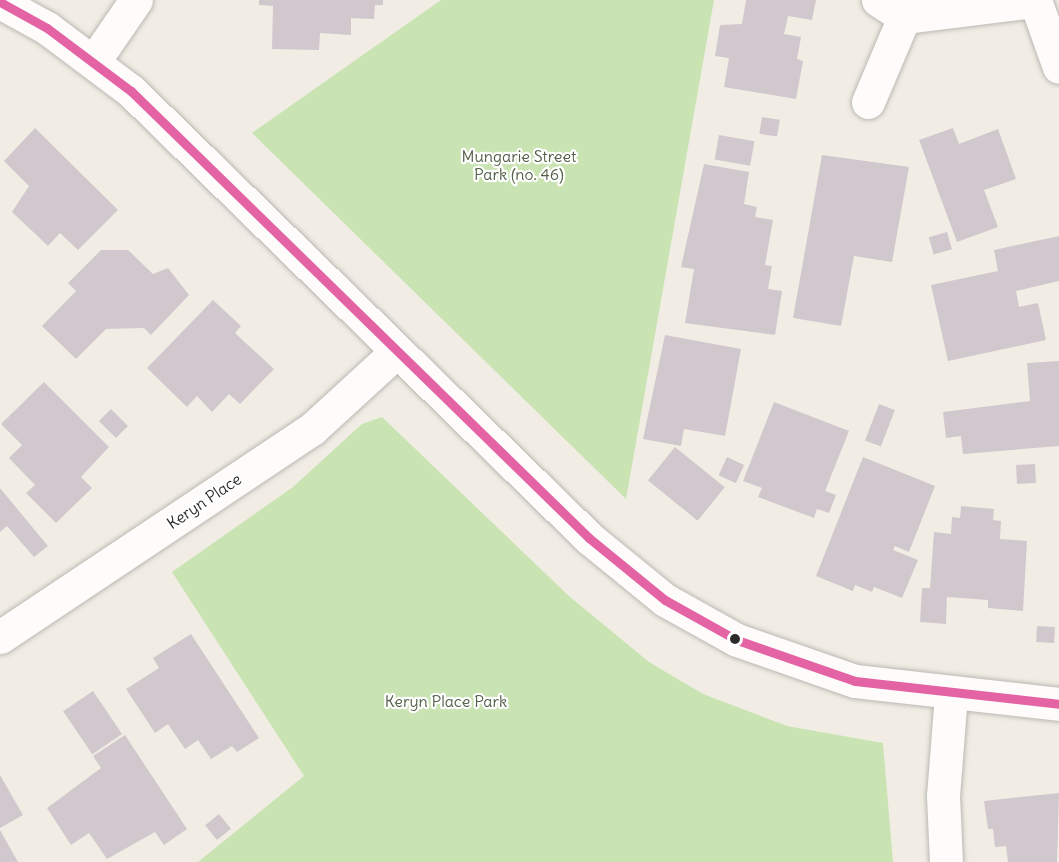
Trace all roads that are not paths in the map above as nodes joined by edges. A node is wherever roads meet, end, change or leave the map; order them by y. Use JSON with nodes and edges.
{"nodes":[{"id":1,"x":136,"y":0,"type":"edge"},
{"id":2,"x":1035,"y":0,"type":"edge"},
{"id":3,"x":0,"y":2,"type":"edge"},
{"id":4,"x":891,"y":9,"type":"edge"},
{"id":5,"x":94,"y":61,"type":"junction"},
{"id":6,"x":1059,"y":67,"type":"edge"},
{"id":7,"x":868,"y":102,"type":"dead end"},
{"id":8,"x":397,"y":351,"type":"junction"},
{"id":9,"x":0,"y":637,"type":"edge"},
{"id":10,"x":951,"y":695,"type":"junction"},
{"id":11,"x":1059,"y":704,"type":"edge"},
{"id":12,"x":946,"y":862,"type":"edge"}],
"edges":[{"from":1,"to":5,"type":"street"},
{"from":2,"to":4,"type":"street"},
{"from":2,"to":6,"type":"street"},
{"from":3,"to":5,"type":"street"},
{"from":4,"to":7,"type":"street"},
{"from":5,"to":8,"type":"street"},
{"from":8,"to":9,"type":"street","name":"Keryn Place"},
{"from":8,"to":10,"type":"street"},
{"from":10,"to":11,"type":"street"},
{"from":10,"to":12,"type":"street"}]}
